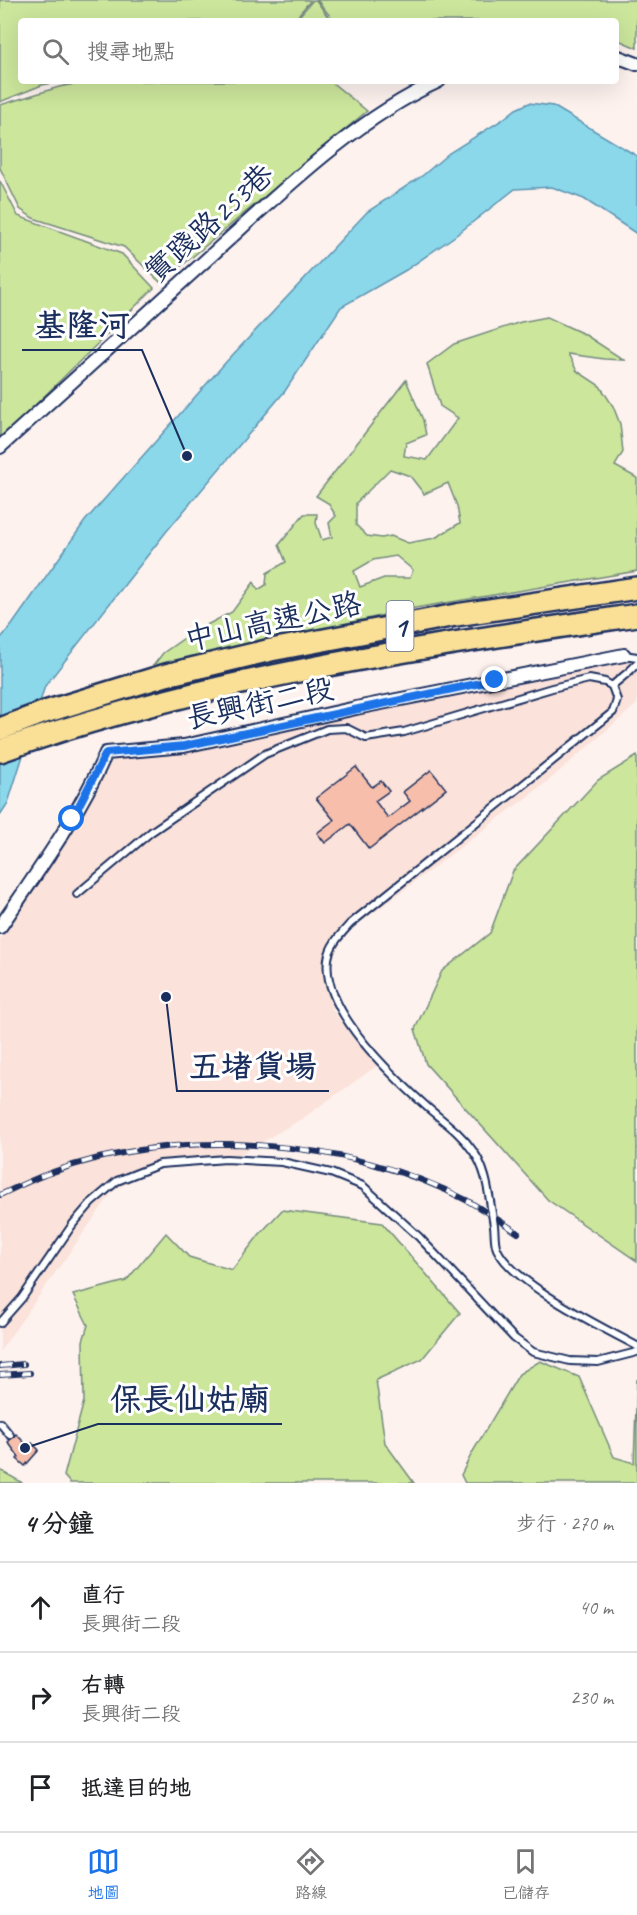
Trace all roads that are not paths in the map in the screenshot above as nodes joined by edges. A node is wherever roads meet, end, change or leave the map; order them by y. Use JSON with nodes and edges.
{"nodes":[{"id":1,"x":619,"y":58,"type":"edge"},
{"id":2,"x":637,"y":64,"type":"edge"},
{"id":3,"x":433,"y":84,"type":"edge"},
{"id":4,"x":0,"y":447,"type":"edge"},
{"id":5,"x":637,"y":588,"type":"edge"},
{"id":6,"x":637,"y":615,"type":"edge"},
{"id":7,"x":631,"y":656,"type":"edge"},
{"id":8,"x":637,"y":663,"type":"edge"},
{"id":9,"x":612,"y":686,"type":"junction"},
{"id":10,"x":0,"y":729,"type":"edge"},
{"id":11,"x":0,"y":751,"type":"edge"},
{"id":12,"x":77,"y":894,"type":"dead end"},
{"id":13,"x":0,"y":927,"type":"edge"},
{"id":14,"x":0,"y":1323,"type":"edge"},
{"id":15,"x":637,"y":1346,"type":"edge"},
{"id":16,"x":637,"y":1352,"type":"edge"},
{"id":17,"x":0,"y":1424,"type":"edge"},
{"id":18,"x":10,"y":1435,"type":"dead end"}],
"edges":[{"from":1,"to":2,"type":"street"},
{"from":3,"to":4,"type":"street","name":"實踐路253巷"},
{"from":5,"to":10,"type":"highway","name":"中山高速公路","number":"1"},
{"from":6,"to":11,"type":"highway","name":"中山高速公路","number":"1"},
{"from":7,"to":13,"type":"street","name":"長興街二段"},
{"from":8,"to":9,"type":"lane"},
{"from":9,"to":12,"type":"lane"},
{"from":9,"to":15,"type":"lane","bridge":true},
{"from":14,"to":16,"type":"lane"},
{"from":17,"to":18,"type":"lane"}]}
